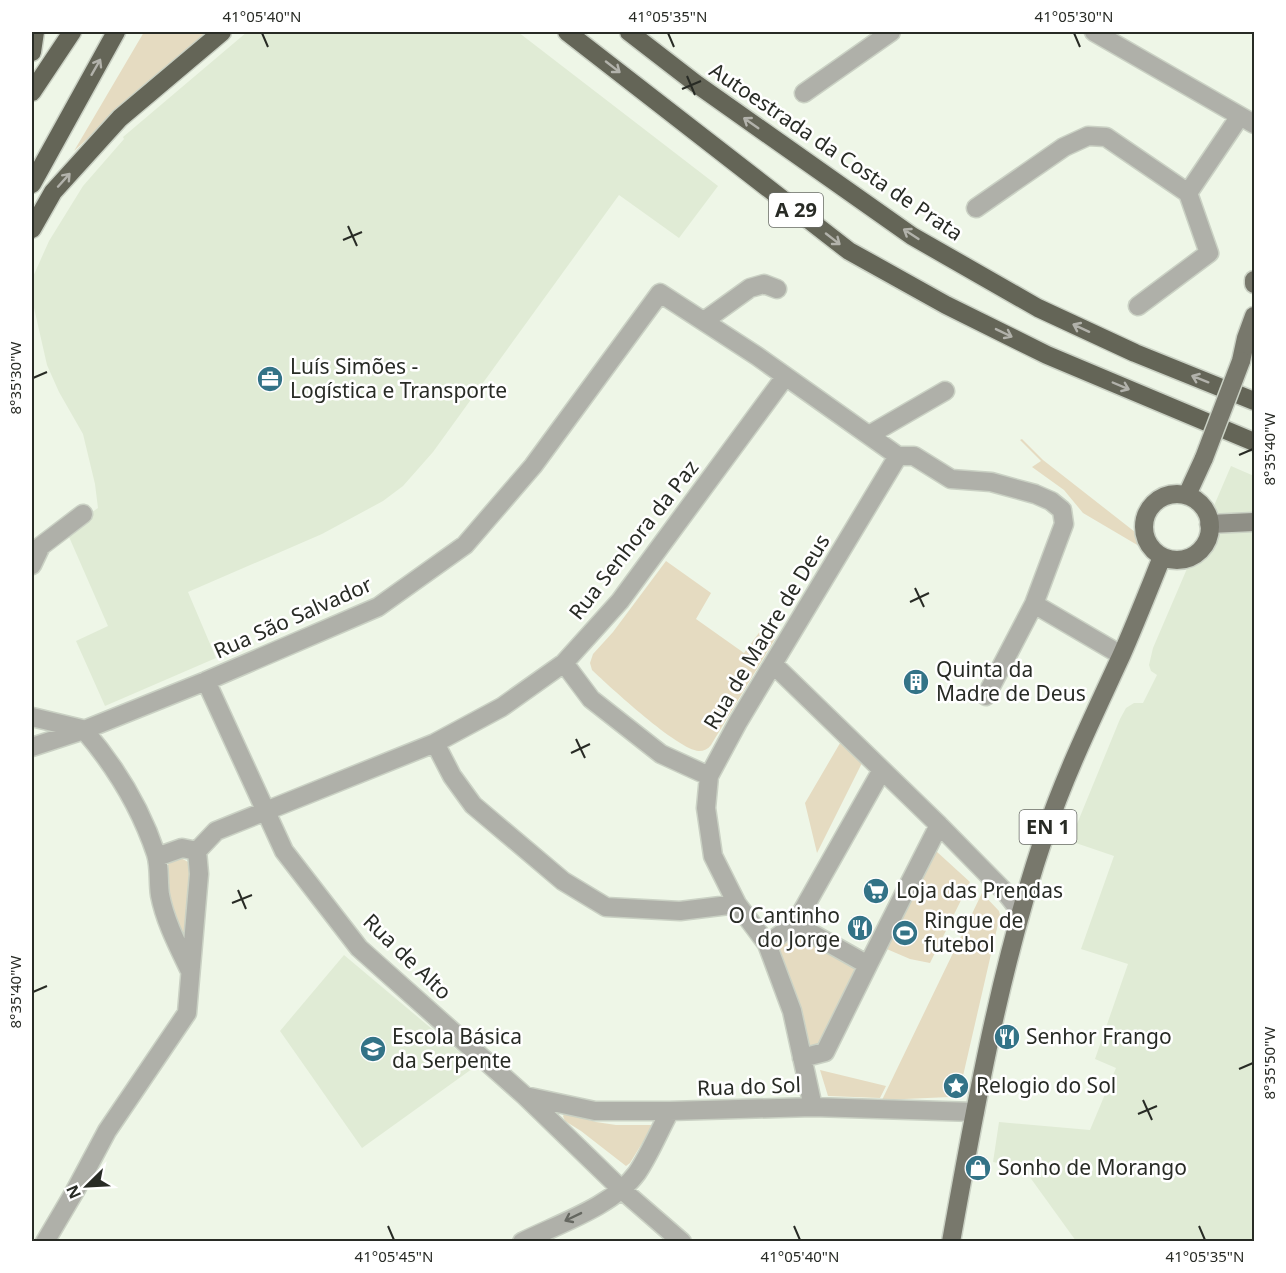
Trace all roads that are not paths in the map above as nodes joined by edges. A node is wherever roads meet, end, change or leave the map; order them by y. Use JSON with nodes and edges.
{"nodes":[{"id":1,"x":35,"y":32,"type":"edge"},
{"id":2,"x":72,"y":32,"type":"edge"},
{"id":3,"x":116,"y":32,"type":"edge"},
{"id":4,"x":222,"y":32,"type":"edge"},
{"id":5,"x":567,"y":32,"type":"edge"},
{"id":6,"x":629,"y":32,"type":"edge"},
{"id":7,"x":891,"y":32,"type":"edge"},
{"id":8,"x":1094,"y":32,"type":"edge"},
{"id":9,"x":32,"y":52,"type":"edge"},
{"id":10,"x":32,"y":92,"type":"edge"},
{"id":11,"x":804,"y":93,"type":"dead end"},
{"id":12,"x":1247,"y":120,"type":"edge"},
{"id":13,"x":32,"y":184,"type":"edge"},
{"id":14,"x":1188,"y":193,"type":"junction"},
{"id":15,"x":976,"y":208,"type":"dead end"},
{"id":16,"x":32,"y":229,"type":"edge"},
{"id":17,"x":777,"y":289,"type":"dead end"},
{"id":18,"x":1138,"y":306,"type":"dead end"},
{"id":19,"x":1254,"y":316,"type":"edge"},
{"id":20,"x":704,"y":321,"type":"junction"},
{"id":21,"x":1254,"y":345,"type":"edge"},
{"id":22,"x":1241,"y":361,"type":"junction"},
{"id":23,"x":785,"y":377,"type":"junction"},
{"id":24,"x":945,"y":391,"type":"dead end"},
{"id":25,"x":1254,"y":401,"type":"edge"},
{"id":26,"x":869,"y":435,"type":"junction"},
{"id":27,"x":1254,"y":442,"type":"edge"},
{"id":28,"x":898,"y":456,"type":"junction"},
{"id":29,"x":1187,"y":495,"type":"junction"},
{"id":30,"x":83,"y":514,"type":"dead end"},
{"id":31,"x":1254,"y":522,"type":"edge"},
{"id":32,"x":1209,"y":524,"type":"junction"},
{"id":33,"x":1162,"y":557,"type":"junction"},
{"id":34,"x":32,"y":562,"type":"edge"},
{"id":35,"x":1034,"y":604,"type":"junction"},
{"id":36,"x":1121,"y":655,"type":"junction"},
{"id":37,"x":564,"y":663,"type":"junction"},
{"id":38,"x":773,"y":664,"type":"junction"},
{"id":39,"x":206,"y":681,"type":"junction"},
{"id":40,"x":986,"y":696,"type":"dead end"},
{"id":41,"x":32,"y":717,"type":"edge"},
{"id":42,"x":84,"y":730,"type":"junction"},
{"id":43,"x":435,"y":743,"type":"junction"},
{"id":44,"x":32,"y":747,"type":"edge"},
{"id":45,"x":882,"y":770,"type":"junction"},
{"id":46,"x":709,"y":776,"type":"junction"},
{"id":47,"x":266,"y":810,"type":"junction"},
{"id":48,"x":939,"y":825,"type":"junction"},
{"id":49,"x":197,"y":851,"type":"junction"},
{"id":50,"x":157,"y":857,"type":"junction"},
{"id":51,"x":737,"y":904,"type":"junction"},
{"id":52,"x":1020,"y":911,"type":"junction"},
{"id":53,"x":795,"y":924,"type":"junction"},
{"id":54,"x":767,"y":944,"type":"junction"},
{"id":55,"x":868,"y":965,"type":"junction"},
{"id":56,"x":190,"y":971,"type":"junction"},
{"id":57,"x":802,"y":1058,"type":"junction"},
{"id":58,"x":525,"y":1096,"type":"junction"},
{"id":59,"x":813,"y":1107,"type":"junction"},
{"id":60,"x":670,"y":1111,"type":"junction"},
{"id":61,"x":975,"y":1112,"type":"junction"},
{"id":62,"x":621,"y":1189,"type":"junction"},
{"id":63,"x":45,"y":1242,"type":"edge"},
{"id":64,"x":522,"y":1242,"type":"edge"},
{"id":65,"x":682,"y":1242,"type":"edge"},
{"id":66,"x":951,"y":1242,"type":"edge"}],
"edges":[{"from":1,"to":9,"type":"highway"},
{"from":2,"to":10,"type":"highway"},
{"from":13,"to":3,"type":"highway","one_way":true},
{"from":16,"to":4,"type":"highway","one_way":true},
{"from":5,"to":27,"type":"highway","number":"A 29","one_way":true},
{"from":25,"to":6,"type":"highway","name":"Autoestrada da Costa de Prata","number":"A 29","one_way":true},
{"from":7,"to":11,"type":"street"},
{"from":8,"to":12,"type":"street"},
{"from":12,"to":14,"type":"street"},
{"from":14,"to":15,"type":"street"},
{"from":14,"to":18,"type":"street"},
{"from":17,"to":20,"type":"street"},
{"from":19,"to":22,"type":"main road"},
{"from":20,"to":23,"type":"street"},
{"from":20,"to":39,"type":"street","name":"Rua São Salvador"},
{"from":21,"to":22,"type":"main road"},
{"from":22,"to":29,"type":"main road","bridge":true},
{"from":23,"to":26,"type":"street"},
{"from":23,"to":37,"type":"street","name":"Rua Senhora da Paz"},
{"from":24,"to":26,"type":"street"},
{"from":26,"to":28,"type":"street"},
{"from":28,"to":35,"type":"street"},
{"from":28,"to":38,"type":"street","name":"Rua de Madre de Deus"},
{"from":29,"to":32,"type":"main road"},
{"from":29,"to":33,"type":"main road"},
{"from":30,"to":34,"type":"street"},
{"from":31,"to":32,"type":"main road"},
{"from":32,"to":33,"type":"main road"},
{"from":33,"to":36,"type":"main road","number":"EN 1"},
{"from":35,"to":36,"type":"street"},
{"from":35,"to":40,"type":"street"},
{"from":36,"to":52,"type":"main road","number":"EN 1"},
{"from":37,"to":43,"type":"street","name":"Rua Senhora da Paz"},
{"from":37,"to":46,"type":"street"},
{"from":38,"to":45,"type":"street"},
{"from":38,"to":46,"type":"street","name":"Rua de Madre de Deus"},
{"from":39,"to":42,"type":"street","name":"Rua São Salvador"},
{"from":39,"to":47,"type":"street","name":"Rua de Alto"},
{"from":41,"to":42,"type":"street"},
{"from":42,"to":44,"type":"street","name":"Rua São Salvador"},
{"from":42,"to":50,"type":"street"},
{"from":43,"to":47,"type":"street","name":"Rua Senhora da Paz"},
{"from":43,"to":51,"type":"street"},
{"from":45,"to":48,"type":"street"},
{"from":45,"to":53,"type":"street"},
{"from":46,"to":51,"type":"street","name":"Rua de Madre de Deus"},
{"from":47,"to":49,"type":"street","name":"Rua Senhora da Paz"},
{"from":47,"to":58,"type":"street","name":"Rua de Alto"},
{"from":48,"to":52,"type":"street"},
{"from":48,"to":55,"type":"street"},
{"from":49,"to":50,"type":"street"},
{"from":49,"to":56,"type":"street"},
{"from":50,"to":56,"type":"street"},
{"from":51,"to":54,"type":"street","name":"Rua de Madre de Deus"},
{"from":52,"to":61,"type":"main road","number":"EN 1"},
{"from":53,"to":54,"type":"street"},
{"from":53,"to":55,"type":"street"},
{"from":54,"to":57,"type":"street","name":"Rua de Madre de Deus"},
{"from":55,"to":57,"type":"street"},
{"from":56,"to":63,"type":"street"},
{"from":57,"to":59,"type":"street","name":"Rua de Madre de Deus"},
{"from":58,"to":60,"type":"street","name":"Rua do Sol"},
{"from":58,"to":62,"type":"street","name":"Rua de Alto"},
{"from":59,"to":60,"type":"street","name":"Rua do Sol"},
{"from":59,"to":61,"type":"street","name":"Rua do Sol"},
{"from":60,"to":62,"type":"street"},
{"from":61,"to":66,"type":"main road","number":"EN 1"},
{"from":62,"to":64,"type":"street","one_way":true},
{"from":62,"to":65,"type":"street","name":"Rua de Alto"}]}
